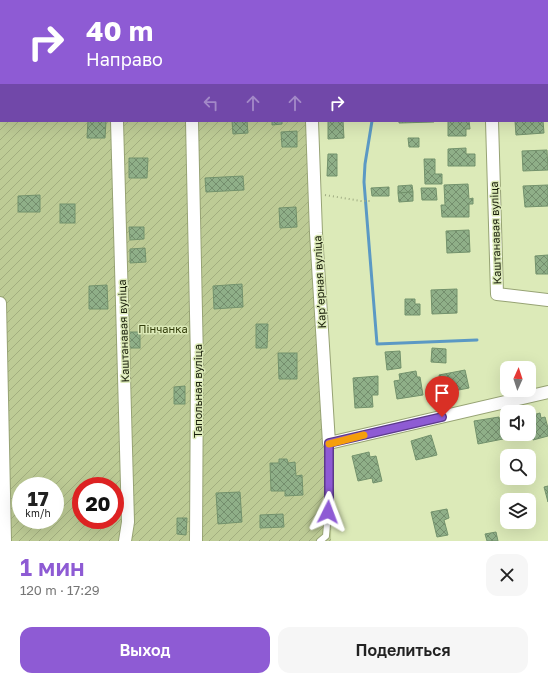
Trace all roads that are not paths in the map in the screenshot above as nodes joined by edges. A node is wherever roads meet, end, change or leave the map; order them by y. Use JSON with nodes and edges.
{"nodes":[{"id":1,"x":117,"y":122,"type":"edge"},
{"id":2,"x":192,"y":122,"type":"edge"},
{"id":3,"x":312,"y":122,"type":"edge"},
{"id":4,"x":492,"y":122,"type":"edge"},
{"id":5,"x":548,"y":300,"type":"edge"},
{"id":6,"x":0,"y":303,"type":"edge"},
{"id":7,"x":548,"y":392,"type":"edge"},
{"id":8,"x":329,"y":443,"type":"junction"},
{"id":9,"x":5,"y":541,"type":"edge"},
{"id":10,"x":125,"y":541,"type":"edge"},
{"id":11,"x":196,"y":541,"type":"edge"},
{"id":12,"x":320,"y":541,"type":"edge"}],
"edges":[{"from":1,"to":10,"type":"street","name":"Каштанавая вуліца"},
{"from":2,"to":11,"type":"street","name":"Тапольная вуліца"},
{"from":3,"to":8,"type":"street","name":"Карʼерная вуліца"},
{"from":4,"to":5,"type":"street","name":"Каштанавая вуліца"},
{"from":6,"to":9,"type":"street"},
{"from":7,"to":8,"type":"street"},
{"from":8,"to":12,"type":"lane"}]}
